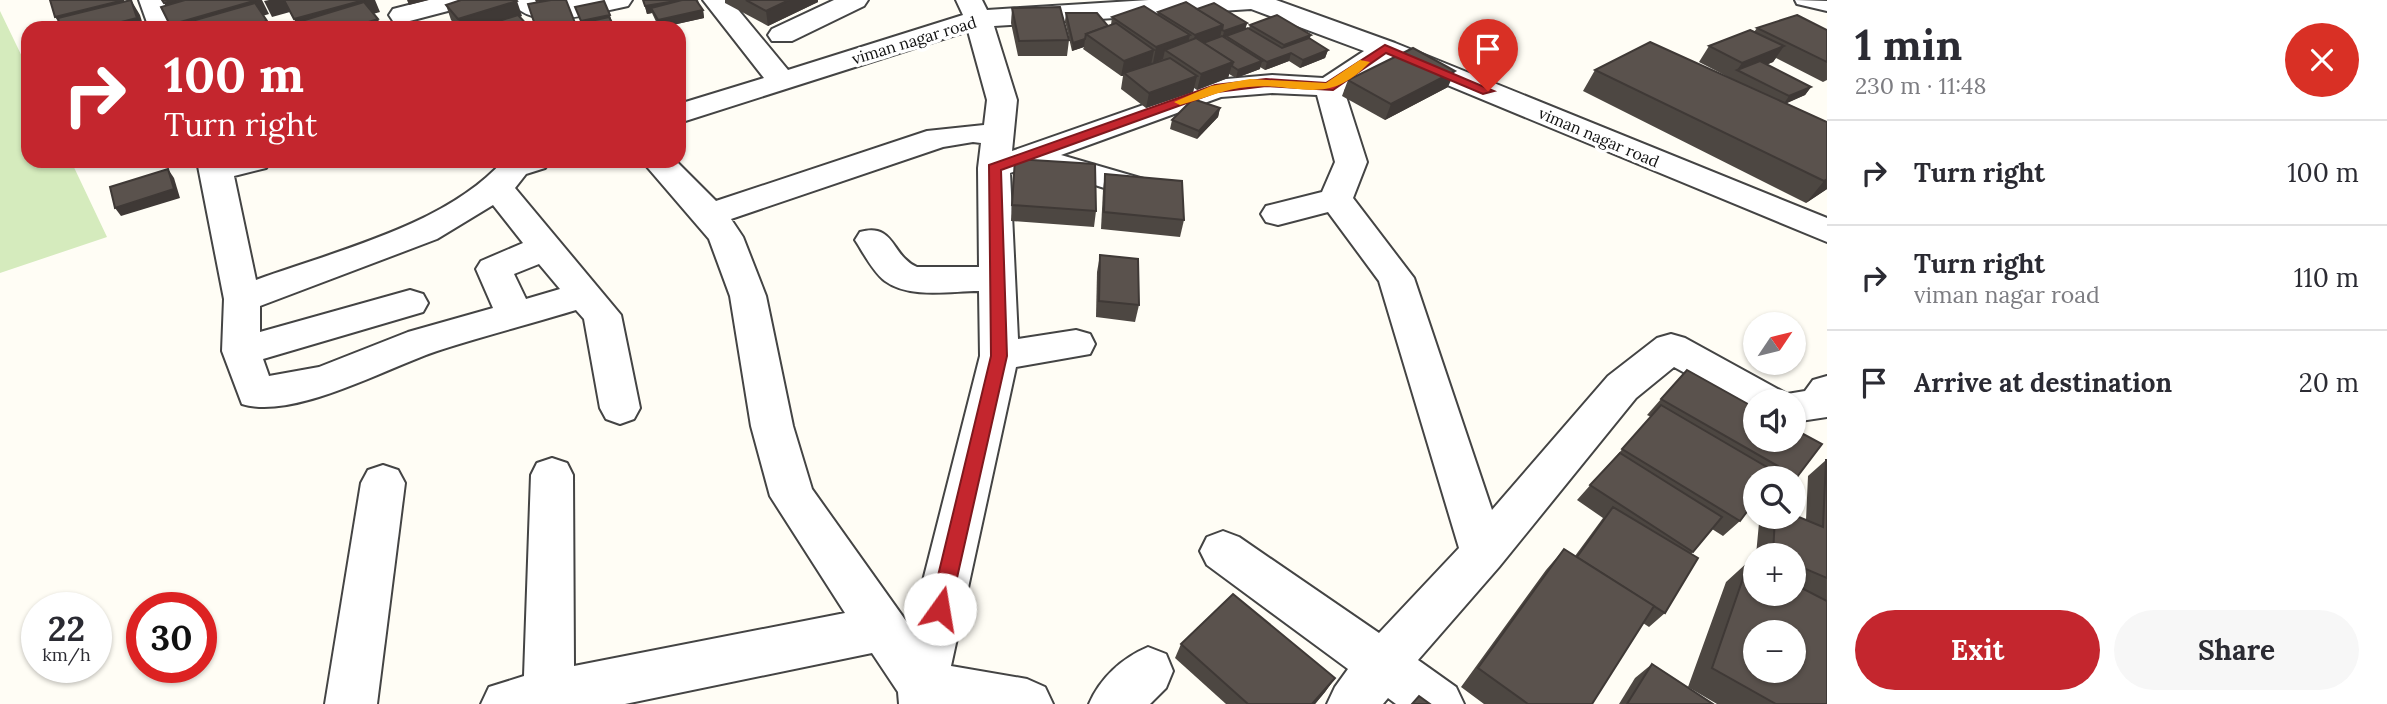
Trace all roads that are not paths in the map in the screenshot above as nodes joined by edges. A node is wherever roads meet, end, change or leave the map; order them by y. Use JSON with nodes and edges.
{"nodes":[{"id":1,"x":152,"y":0,"type":"edge"},
{"id":2,"x":458,"y":0,"type":"edge"},
{"id":3,"x":523,"y":0,"type":"edge"},
{"id":4,"x":619,"y":0,"type":"edge"},
{"id":5,"x":716,"y":0,"type":"edge"},
{"id":6,"x":855,"y":0,"type":"edge"},
{"id":7,"x":1803,"y":0,"type":"edge"},
{"id":8,"x":1254,"y":1,"type":"edge"},
{"id":9,"x":1827,"y":6,"type":"edge"},
{"id":10,"x":974,"y":9,"type":"edge"},
{"id":11,"x":402,"y":14,"type":"edge"},
{"id":12,"x":160,"y":21,"type":"edge"},
{"id":13,"x":782,"y":35,"type":"dead end"},
{"id":14,"x":1385,"y":49,"type":"junction"},
{"id":15,"x":782,"y":81,"type":"junction"},
{"id":16,"x":1329,"y":87,"type":"junction"},
{"id":17,"x":686,"y":112,"type":"edge"},
{"id":18,"x":996,"y":152,"type":"junction"},
{"id":19,"x":1034,"y":156,"type":"junction"},
{"id":20,"x":215,"y":168,"type":"edge"},
{"id":21,"x":665,"y":168,"type":"edge"},
{"id":22,"x":514,"y":169,"type":"edge"},
{"id":23,"x":1135,"y":187,"type":"edge"},
{"id":24,"x":1336,"y":199,"type":"junction"},
{"id":25,"x":1278,"y":214,"type":"dead end"},
{"id":26,"x":710,"y":215,"type":"junction"},
{"id":27,"x":1827,"y":231,"type":"edge"},
{"id":28,"x":872,"y":240,"type":"dead end"},
{"id":29,"x":547,"y":247,"type":"junction"},
{"id":30,"x":997,"y":279,"type":"junction"},
{"id":31,"x":242,"y":299,"type":"junction"},
{"id":32,"x":410,"y":303,"type":"dead end"},
{"id":33,"x":593,"y":305,"type":"junction"},
{"id":34,"x":513,"y":314,"type":"junction"},
{"id":35,"x":1076,"y":344,"type":"dead end"},
{"id":36,"x":241,"y":351,"type":"junction"},
{"id":37,"x":999,"y":356,"type":"junction"},
{"id":38,"x":371,"y":365,"type":"junction"},
{"id":39,"x":1748,"y":389,"type":"edge"},
{"id":40,"x":1827,"y":391,"type":"edge"},
{"id":41,"x":1806,"y":406,"type":"edge"},
{"id":42,"x":620,"y":408,"type":"dead end"},
{"id":43,"x":552,"y":475,"type":"dead end"},
{"id":44,"x":383,"y":483,"type":"dead end"},
{"id":45,"x":1223,"y":551,"type":"dead end"},
{"id":46,"x":1483,"y":553,"type":"junction"},
{"id":47,"x":883,"y":628,"type":"junction"},
{"id":48,"x":1367,"y":685,"type":"edge"},
{"id":49,"x":921,"y":699,"type":"edge"},
{"id":50,"x":528,"y":700,"type":"edge"},
{"id":51,"x":351,"y":704,"type":"edge"},
{"id":52,"x":1027,"y":704,"type":"edge"},
{"id":53,"x":1438,"y":704,"type":"edge"}],
"edges":[{"from":1,"to":12,"type":"street"},
{"from":2,"to":11,"type":"street"},
{"from":3,"to":4,"type":"street"},
{"from":5,"to":15,"type":"street"},
{"from":6,"to":13,"type":"street"},
{"from":7,"to":9,"type":"lane"},
{"from":8,"to":10,"type":"street","name":"viman nagar road"},
{"from":8,"to":14,"type":"street","name":"viman nagar road"},
{"from":10,"to":15,"type":"street","name":"viman nagar road"},
{"from":10,"to":18,"type":"street"},
{"from":14,"to":16,"type":"street"},
{"from":14,"to":27,"type":"street","name":"viman nagar road"},
{"from":15,"to":17,"type":"street","name":"viman nagar road"},
{"from":16,"to":19,"type":"street"},
{"from":16,"to":24,"type":"street"},
{"from":18,"to":19,"type":"street"},
{"from":18,"to":26,"type":"street"},
{"from":18,"to":30,"type":"street"},
{"from":19,"to":23,"type":"street"},
{"from":20,"to":31,"type":"street"},
{"from":21,"to":26,"type":"street"},
{"from":22,"to":29,"type":"street"},
{"from":22,"to":31,"type":"street"},
{"from":24,"to":25,"type":"street"},
{"from":24,"to":46,"type":"street"},
{"from":26,"to":47,"type":"street"},
{"from":28,"to":30,"type":"street"},
{"from":29,"to":33,"type":"street"},
{"from":29,"to":34,"type":"street"},
{"from":30,"to":37,"type":"street"},
{"from":31,"to":36,"type":"street"},
{"from":32,"to":36,"type":"street"},
{"from":33,"to":34,"type":"street"},
{"from":33,"to":38,"type":"street"},
{"from":33,"to":42,"type":"street"},
{"from":34,"to":38,"type":"street"},
{"from":35,"to":37,"type":"street"},
{"from":36,"to":38,"type":"street"},
{"from":37,"to":49,"type":"street"},
{"from":39,"to":46,"type":"street"},
{"from":40,"to":41,"type":"street"},
{"from":43,"to":50,"type":"street"},
{"from":44,"to":51,"type":"street"},
{"from":45,"to":48,"type":"street"},
{"from":46,"to":48,"type":"street"},
{"from":47,"to":49,"type":"street"},
{"from":47,"to":50,"type":"street"},
{"from":48,"to":53,"type":"street"},
{"from":49,"to":52,"type":"street"}]}
